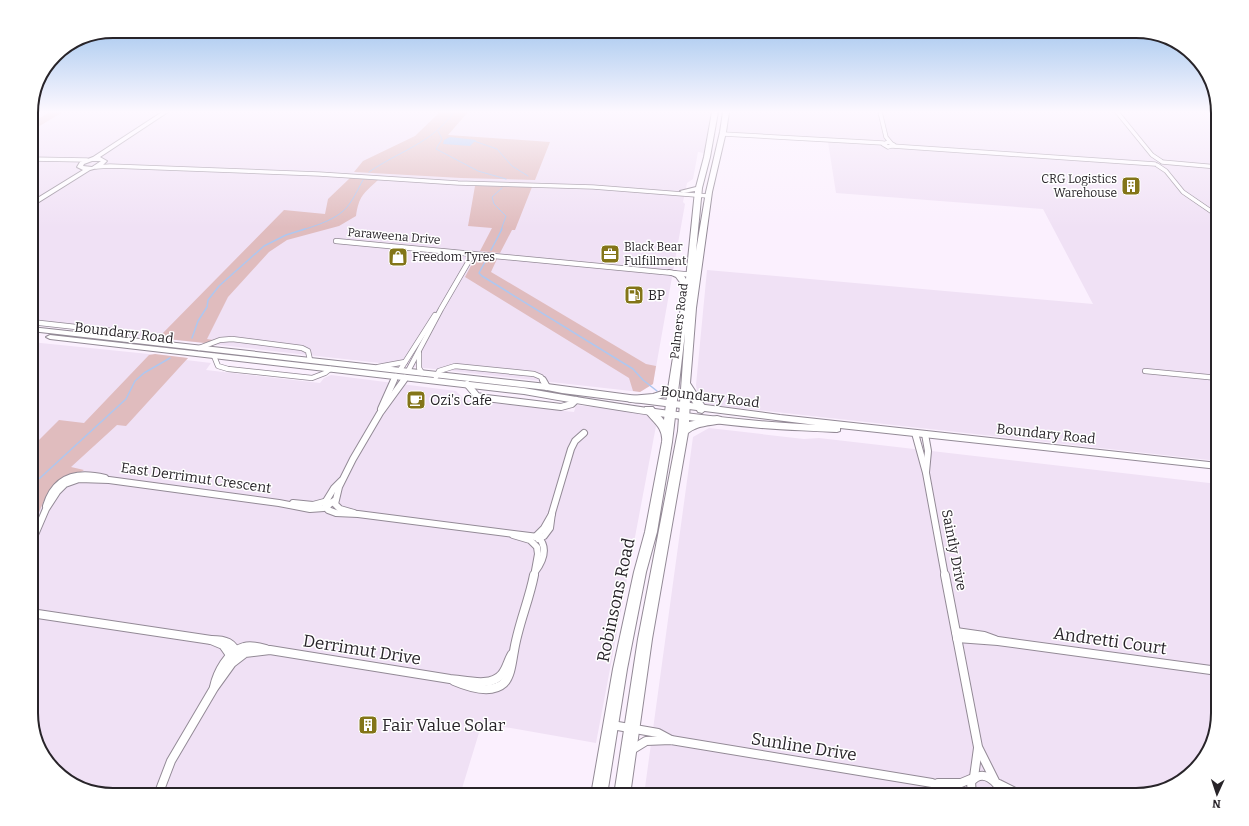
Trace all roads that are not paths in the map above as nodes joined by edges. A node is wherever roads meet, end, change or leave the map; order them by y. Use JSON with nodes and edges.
{"nodes":[{"id":1,"x":108,"y":151,"type":"edge"},
{"id":2,"x":116,"y":151,"type":"edge"},
{"id":3,"x":708,"y":151,"type":"edge"},
{"id":4,"x":719,"y":151,"type":"edge"},
{"id":5,"x":972,"y":151,"type":"edge"},
{"id":6,"x":1148,"y":151,"type":"edge"},
{"id":7,"x":1152,"y":155,"type":"junction"},
{"id":8,"x":94,"y":159,"type":"junction"},
{"id":9,"x":87,"y":160,"type":"junction"},
{"id":10,"x":104,"y":160,"type":"junction"},
{"id":11,"x":38,"y":161,"type":"edge"},
{"id":12,"x":38,"y":162,"type":"edge"},
{"id":13,"x":1155,"y":163,"type":"junction"},
{"id":14,"x":1163,"y":163,"type":"junction"},
{"id":15,"x":1211,"y":166,"type":"edge"},
{"id":16,"x":80,"y":167,"type":"junction"},
{"id":17,"x":93,"y":168,"type":"junction"},
{"id":18,"x":206,"y":168,"type":"junction"},
{"id":19,"x":1166,"y":171,"type":"junction"},
{"id":20,"x":636,"y":189,"type":"junction"},
{"id":21,"x":685,"y":193,"type":"junction"},
{"id":22,"x":698,"y":195,"type":"junction"},
{"id":23,"x":708,"y":195,"type":"junction"},
{"id":24,"x":38,"y":196,"type":"edge"},
{"id":25,"x":38,"y":201,"type":"edge"},
{"id":26,"x":1211,"y":211,"type":"edge"},
{"id":27,"x":336,"y":241,"type":"dead end"},
{"id":28,"x":472,"y":254,"type":"junction"},
{"id":29,"x":692,"y":264,"type":"junction"},
{"id":30,"x":669,"y":272,"type":"junction"},
{"id":31,"x":695,"y":274,"type":"junction"},
{"id":32,"x":688,"y":288,"type":"junction"},
{"id":33,"x":440,"y":309,"type":"junction"},
{"id":34,"x":38,"y":323,"type":"edge"},
{"id":35,"x":38,"y":330,"type":"edge"},
{"id":36,"x":38,"y":336,"type":"edge"},
{"id":37,"x":124,"y":339,"type":"junction"},
{"id":38,"x":118,"y":345,"type":"junction"},
{"id":39,"x":199,"y":348,"type":"junction"},
{"id":40,"x":419,"y":350,"type":"junction"},
{"id":41,"x":214,"y":356,"type":"junction"},
{"id":42,"x":310,"y":360,"type":"junction"},
{"id":43,"x":406,"y":360,"type":"junction"},
{"id":44,"x":325,"y":362,"type":"junction"},
{"id":45,"x":370,"y":367,"type":"junction"},
{"id":46,"x":330,"y":369,"type":"junction"},
{"id":47,"x":1145,"y":371,"type":"dead end"},
{"id":48,"x":422,"y":373,"type":"junction"},
{"id":49,"x":402,"y":374,"type":"junction"},
{"id":50,"x":1211,"y":377,"type":"edge"},
{"id":51,"x":435,"y":378,"type":"junction"},
{"id":52,"x":467,"y":384,"type":"junction"},
{"id":53,"x":686,"y":384,"type":"junction"},
{"id":54,"x":547,"y":387,"type":"junction"},
{"id":55,"x":562,"y":390,"type":"junction"},
{"id":56,"x":672,"y":391,"type":"junction"},
{"id":57,"x":630,"y":399,"type":"junction"},
{"id":58,"x":576,"y":400,"type":"junction"},
{"id":59,"x":702,"y":408,"type":"junction"},
{"id":60,"x":671,"y":409,"type":"junction"},
{"id":61,"x":649,"y":410,"type":"junction"},
{"id":62,"x":381,"y":411,"type":"junction"},
{"id":63,"x":684,"y":411,"type":"junction"},
{"id":64,"x":717,"y":420,"type":"junction"},
{"id":65,"x":809,"y":421,"type":"junction"},
{"id":66,"x":821,"y":428,"type":"junction"},
{"id":67,"x":871,"y":428,"type":"junction"},
{"id":68,"x":683,"y":431,"type":"junction"},
{"id":69,"x":584,"y":433,"type":"dead end"},
{"id":70,"x":916,"y":433,"type":"junction"},
{"id":71,"x":668,"y":434,"type":"junction"},
{"id":72,"x":925,"y":434,"type":"junction"},
{"id":73,"x":1211,"y":465,"type":"edge"},
{"id":74,"x":926,"y":473,"type":"junction"},
{"id":75,"x":341,"y":481,"type":"junction"},
{"id":76,"x":334,"y":501,"type":"junction"},
{"id":77,"x":326,"y":504,"type":"junction"},
{"id":78,"x":358,"y":514,"type":"junction"},
{"id":79,"x":38,"y":527,"type":"edge"},
{"id":80,"x":536,"y":538,"type":"junction"},
{"id":81,"x":38,"y":613,"type":"edge"},
{"id":82,"x":957,"y":635,"type":"junction"},
{"id":83,"x":235,"y":654,"type":"junction"},
{"id":84,"x":1211,"y":670,"type":"edge"},
{"id":85,"x":611,"y":725,"type":"junction"},
{"id":86,"x":633,"y":728,"type":"junction"},
{"id":87,"x":671,"y":740,"type":"junction"},
{"id":88,"x":978,"y":747,"type":"junction"},
{"id":89,"x":628,"y":755,"type":"junction"},
{"id":90,"x":974,"y":778,"type":"junction"},
{"id":91,"x":995,"y":782,"type":"junction"},
{"id":92,"x":932,"y":783,"type":"junction"},
{"id":93,"x":161,"y":788,"type":"edge"},
{"id":94,"x":600,"y":788,"type":"edge"},
{"id":95,"x":623,"y":788,"type":"edge"},
{"id":96,"x":946,"y":788,"type":"edge"},
{"id":97,"x":971,"y":788,"type":"edge"},
{"id":98,"x":999,"y":788,"type":"edge"},
{"id":99,"x":1004,"y":788,"type":"edge"}],
"edges":[{"from":1,"to":8,"type":"main road"},
{"from":2,"to":10,"type":"main road"},
{"from":3,"to":22,"type":"highway","name":"Palmers Road"},
{"from":4,"to":23,"type":"highway","name":"Palmers Road"},
{"from":5,"to":13,"type":"street"},
{"from":6,"to":7,"type":"street"},
{"from":7,"to":13,"type":"street"},
{"from":7,"to":14,"type":"street"},
{"from":8,"to":9,"type":"main road"},
{"from":8,"to":10,"type":"main road"},
{"from":9,"to":11,"type":"street"},
{"from":9,"to":16,"type":"main road"},
{"from":10,"to":17,"type":"main road"},
{"from":10,"to":18,"type":"street"},
{"from":12,"to":16,"type":"street"},
{"from":13,"to":14,"type":"street"},
{"from":13,"to":19,"type":"street"},
{"from":14,"to":15,"type":"street"},
{"from":14,"to":19,"type":"street"},
{"from":16,"to":17,"type":"main road"},
{"from":16,"to":24,"type":"main road"},
{"from":17,"to":18,"type":"street"},
{"from":17,"to":25,"type":"main road"},
{"from":18,"to":20,"type":"street"},
{"from":19,"to":26,"type":"street"},
{"from":20,"to":21,"type":"street"},
{"from":20,"to":21,"type":"street"},
{"from":21,"to":22,"type":"highway"},
{"from":21,"to":22,"type":"highway"},
{"from":22,"to":23,"type":"street"},
{"from":22,"to":29,"type":"highway","name":"Palmers Road"},
{"from":23,"to":31,"type":"highway","name":"Palmers Road"},
{"from":27,"to":28,"type":"street","name":"Paraweena Drive"},
{"from":28,"to":30,"type":"street","name":"Paraweena Drive"},
{"from":28,"to":33,"type":"street"},
{"from":29,"to":30,"type":"highway"},
{"from":29,"to":31,"type":"highway","name":"Palmers Road"},
{"from":30,"to":31,"type":"street","name":"Paraweena Drive"},
{"from":30,"to":32,"type":"highway"},
{"from":31,"to":32,"type":"highway","name":"Palmers Road"},
{"from":31,"to":53,"type":"highway","name":"Palmers Road"},
{"from":32,"to":56,"type":"highway","name":"Palmers Road"},
{"from":33,"to":40,"type":"street"},
{"from":33,"to":43,"type":"street"},
{"from":34,"to":37,"type":"street"},
{"from":35,"to":37,"type":"main road","name":"Boundary Road"},
{"from":36,"to":38,"type":"main road","name":"Boundary Road"},
{"from":37,"to":38,"type":"main road"},
{"from":37,"to":39,"type":"main road","name":"Boundary Road"},
{"from":38,"to":41,"type":"main road","name":"Boundary Road"},
{"from":39,"to":42,"type":"main road","name":"Boundary Road"},
{"from":39,"to":42,"type":"street","name":"Boundary Road"},
{"from":40,"to":48,"type":"street"},
{"from":40,"to":49,"type":"street"},
{"from":41,"to":46,"type":"main road","name":"Boundary Road"},
{"from":41,"to":46,"type":"street"},
{"from":42,"to":44,"type":"main road","name":"Boundary Road"},
{"from":43,"to":45,"type":"street"},
{"from":43,"to":49,"type":"street"},
{"from":44,"to":45,"type":"main road","name":"Boundary Road"},
{"from":44,"to":46,"type":"main road"},
{"from":45,"to":49,"type":"main road","name":"Boundary Road"},
{"from":46,"to":49,"type":"main road","name":"Boundary Road"},
{"from":47,"to":50,"type":"street"},
{"from":48,"to":49,"type":"main road","name":"Boundary Road"},
{"from":48,"to":51,"type":"main road","name":"Boundary Road"},
{"from":49,"to":51,"type":"main road","name":"Boundary Road"},
{"from":49,"to":62,"type":"street"},
{"from":49,"to":62,"type":"street"},
{"from":51,"to":52,"type":"main road","name":"Boundary Road"},
{"from":51,"to":54,"type":"main road","name":"Boundary Road"},
{"from":51,"to":54,"type":"street","name":"Boundary Road"},
{"from":52,"to":58,"type":"main road","name":"Boundary Road"},
{"from":52,"to":58,"type":"street","name":"Boundary Road"},
{"from":53,"to":59,"type":"highway"},
{"from":53,"to":63,"type":"highway","name":"Palmers Road"},
{"from":54,"to":55,"type":"main road","name":"Boundary Road"},
{"from":55,"to":57,"type":"main road","name":"Boundary Road"},
{"from":55,"to":58,"type":"main road"},
{"from":56,"to":57,"type":"highway"},
{"from":56,"to":60,"type":"highway","name":"Palmers Road"},
{"from":57,"to":60,"type":"main road","name":"Boundary Road"},
{"from":58,"to":61,"type":"main road","name":"Boundary Road"},
{"from":59,"to":63,"type":"main road","name":"Boundary Road"},
{"from":59,"to":65,"type":"main road","name":"Boundary Road"},
{"from":60,"to":61,"type":"main road","name":"Boundary Road"},
{"from":60,"to":63,"type":"main road","name":"Boundary Road"},
{"from":60,"to":71,"type":"highway","name":"Robinsons Road"},
{"from":61,"to":71,"type":"highway"},
{"from":62,"to":75,"type":"street"},
{"from":63,"to":64,"type":"main road","name":"Boundary Road"},
{"from":63,"to":68,"type":"highway"},
{"from":64,"to":66,"type":"main road","name":"Boundary Road"},
{"from":64,"to":68,"type":"highway"},
{"from":65,"to":66,"type":"main road"},
{"from":65,"to":67,"type":"main road","name":"Boundary Road"},
{"from":66,"to":67,"type":"main road","name":"Boundary Road"},
{"from":67,"to":70,"type":"main road","name":"Boundary Road"},
{"from":68,"to":86,"type":"highway"},
{"from":69,"to":80,"type":"street"},
{"from":70,"to":72,"type":"main road","name":"Boundary Road"},
{"from":70,"to":74,"type":"street","name":"Saintly Drive"},
{"from":71,"to":85,"type":"highway","name":"Robinsons Road"},
{"from":72,"to":73,"type":"main road","name":"Boundary Road"},
{"from":72,"to":74,"type":"street","name":"Saintly Drive"},
{"from":74,"to":82,"type":"street","name":"Saintly Drive"},
{"from":75,"to":76,"type":"street"},
{"from":75,"to":77,"type":"street"},
{"from":76,"to":77,"type":"street","name":"East Derrimut Crescent"},
{"from":76,"to":78,"type":"street"},
{"from":77,"to":78,"type":"street"},
{"from":77,"to":79,"type":"street","name":"East Derrimut Crescent"},
{"from":78,"to":80,"type":"street"},
{"from":80,"to":83,"type":"street","name":"Derrimut Drive"},
{"from":81,"to":83,"type":"street"},
{"from":82,"to":84,"type":"street","name":"Andretti Court"},
{"from":82,"to":88,"type":"street","name":"Saintly Drive"},
{"from":83,"to":93,"type":"street"},
{"from":85,"to":86,"type":"street","name":"Sunline Drive"},
{"from":85,"to":94,"type":"highway","name":"Robinsons Road"},
{"from":86,"to":87,"type":"street","name":"Sunline Drive"},
{"from":86,"to":89,"type":"highway"},
{"from":87,"to":89,"type":"street","name":"Sunline Drive"},
{"from":87,"to":92,"type":"street","name":"Sunline Drive"},
{"from":88,"to":90,"type":"street","name":"Saintly Drive"},
{"from":88,"to":91,"type":"street","name":"Saintly Drive"},
{"from":89,"to":95,"type":"highway"},
{"from":90,"to":91,"type":"street"},
{"from":90,"to":92,"type":"street","name":"Sunline Drive"},
{"from":90,"to":97,"type":"street","name":"Saintly Drive"},
{"from":91,"to":98,"type":"street","name":"Saintly Drive"},
{"from":91,"to":99,"type":"street"},
{"from":92,"to":96,"type":"street","name":"Sunline Drive"}]}
